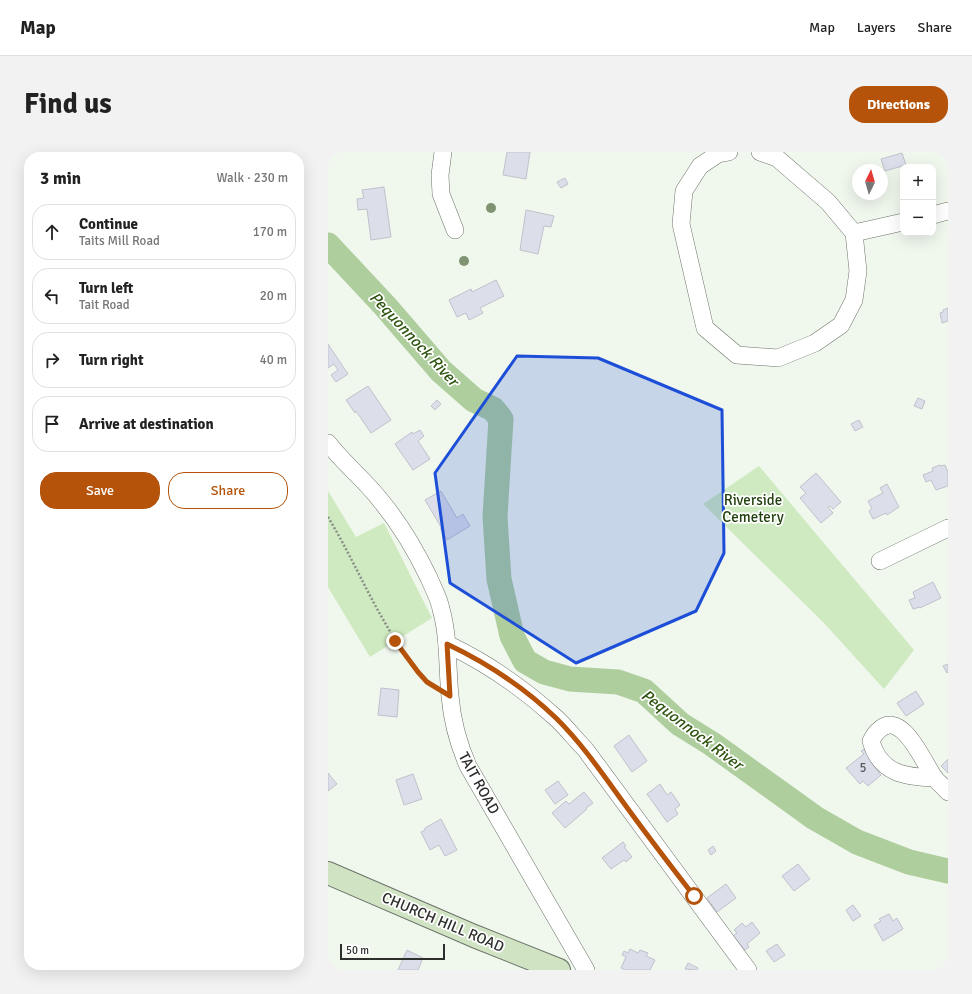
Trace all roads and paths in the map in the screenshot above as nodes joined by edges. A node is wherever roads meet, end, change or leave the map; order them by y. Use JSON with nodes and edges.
{"nodes":[{"id":1,"x":443,"y":152,"type":"edge"},
{"id":2,"x":729,"y":152,"type":"edge"},
{"id":3,"x":760,"y":152,"type":"edge"},
{"id":4,"x":948,"y":212,"type":"edge"},
{"id":5,"x":936,"y":214,"type":"edge"},
{"id":6,"x":900,"y":223,"type":"edge"},
{"id":7,"x":455,"y":230,"type":"dead end"},
{"id":8,"x":854,"y":233,"type":"junction"},
{"id":9,"x":328,"y":443,"type":"edge"},
{"id":10,"x":328,"y":517,"type":"edge"},
{"id":11,"x":948,"y":528,"type":"edge"},
{"id":12,"x":880,"y":561,"type":"dead end"},
{"id":13,"x":447,"y":644,"type":"junction"},
{"id":14,"x":450,"y":696,"type":"junction"},
{"id":15,"x":935,"y":778,"type":"dead end"},
{"id":16,"x":948,"y":792,"type":"edge"},
{"id":17,"x":328,"y":873,"type":"edge"},
{"id":18,"x":559,"y":970,"type":"edge"},
{"id":19,"x":586,"y":970,"type":"edge"},
{"id":20,"x":748,"y":970,"type":"edge"}],
"edges":[{"from":1,"to":7,"type":"street"},
{"from":2,"to":8,"type":"street"},
{"from":3,"to":8,"type":"street"},
{"from":4,"to":5,"type":"street"},
{"from":6,"to":8,"type":"street"},
{"from":9,"to":13,"type":"street","name":"TAIT ROAD"},
{"from":10,"to":14,"type":"path"},
{"from":11,"to":12,"type":"street"},
{"from":13,"to":14,"type":"street","name":"TAIT ROAD"},
{"from":13,"to":20,"type":"street"},
{"from":14,"to":19,"type":"street","name":"TAIT ROAD"},
{"from":15,"to":16,"type":"street"},
{"from":17,"to":18,"type":"main road","name":"CHURCH HILL ROAD"}]}
